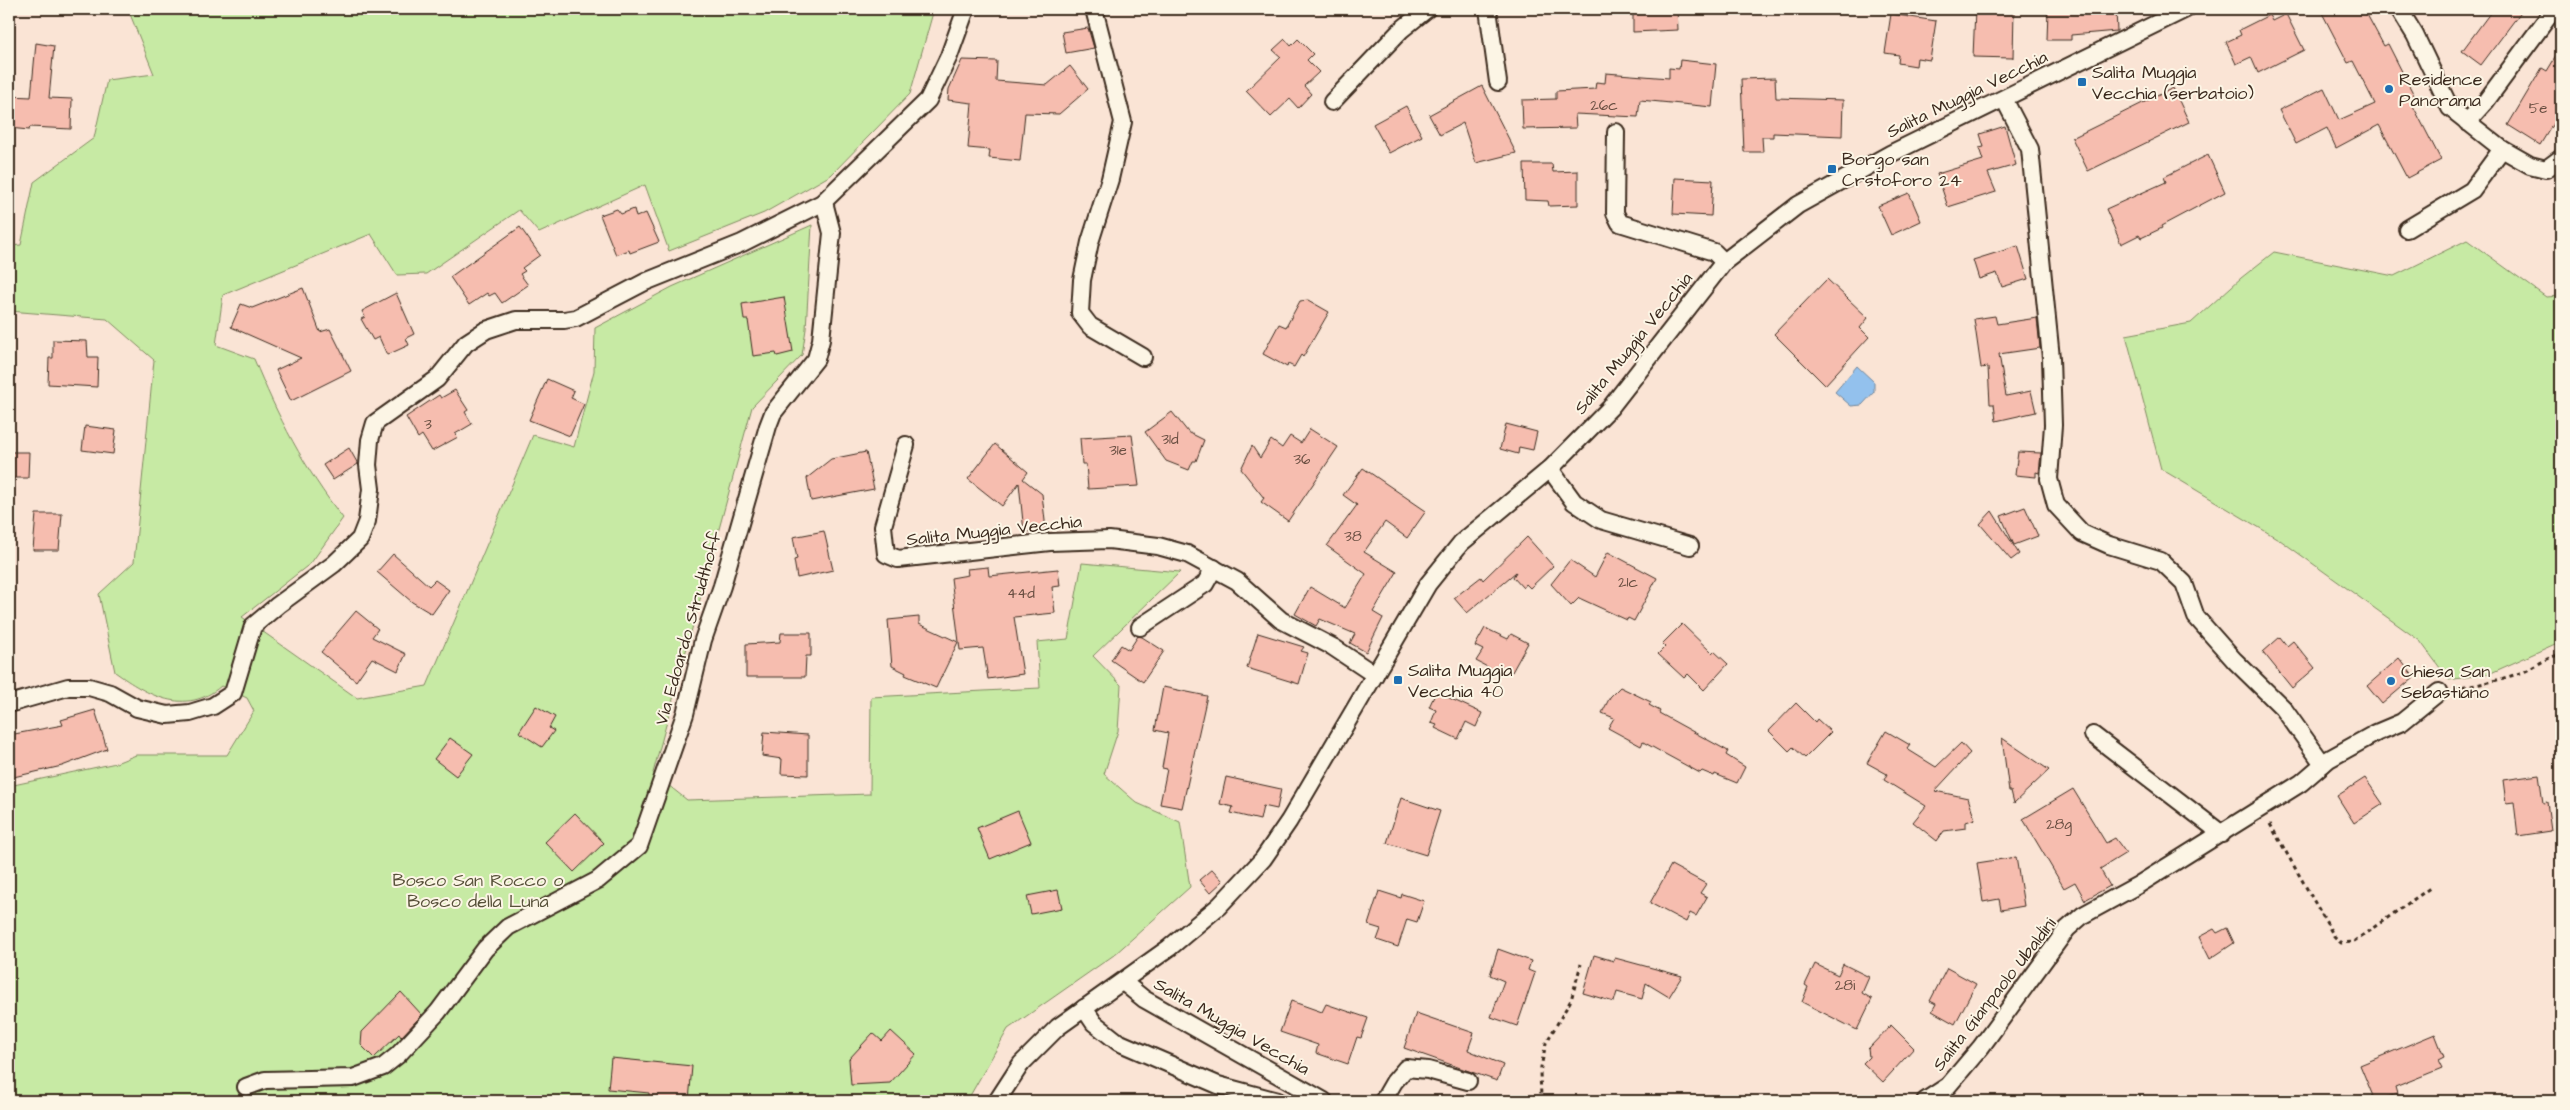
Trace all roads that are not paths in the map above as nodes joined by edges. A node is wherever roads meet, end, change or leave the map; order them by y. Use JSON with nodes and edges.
{"nodes":[{"id":1,"x":966,"y":9,"type":"edge"},
{"id":2,"x":1094,"y":9,"type":"edge"},
{"id":3,"x":1427,"y":9,"type":"edge"},
{"id":4,"x":1488,"y":9,"type":"edge"},
{"id":5,"x":2186,"y":9,"type":"edge"},
{"id":6,"x":2400,"y":9,"type":"edge"},
{"id":7,"x":2554,"y":9,"type":"edge"},
{"id":8,"x":1498,"y":82,"type":"dead end"},
{"id":9,"x":2004,"y":99,"type":"junction"},
{"id":10,"x":1332,"y":102,"type":"dead end"},
{"id":11,"x":2467,"y":122,"type":"junction"},
{"id":12,"x":1616,"y":132,"type":"dead end"},
{"id":13,"x":2502,"y":149,"type":"junction"},
{"id":14,"x":2561,"y":158,"type":"edge"},
{"id":15,"x":822,"y":203,"type":"junction"},
{"id":16,"x":2407,"y":229,"type":"dead end"},
{"id":17,"x":1724,"y":262,"type":"junction"},
{"id":18,"x":1144,"y":357,"type":"dead end"},
{"id":19,"x":906,"y":446,"type":"dead end"},
{"id":20,"x":1550,"y":469,"type":"junction"},
{"id":21,"x":1690,"y":546,"type":"dead end"},
{"id":22,"x":1214,"y":568,"type":"junction"},
{"id":23,"x":1140,"y":627,"type":"dead end"},
{"id":24,"x":1376,"y":675,"type":"junction"},
{"id":25,"x":2439,"y":692,"type":"road end"},
{"id":26,"x":9,"y":704,"type":"edge"},
{"id":27,"x":2093,"y":736,"type":"dead end"},
{"id":28,"x":2323,"y":764,"type":"junction"},
{"id":29,"x":2222,"y":834,"type":"junction"},
{"id":30,"x":1123,"y":982,"type":"junction"},
{"id":31,"x":1084,"y":1008,"type":"junction"},
{"id":32,"x":1468,"y":1081,"type":"dead end"},
{"id":33,"x":246,"y":1088,"type":"dead end"},
{"id":34,"x":997,"y":1101,"type":"edge"},
{"id":35,"x":1278,"y":1101,"type":"edge"},
{"id":36,"x":1324,"y":1101,"type":"edge"},
{"id":37,"x":1383,"y":1101,"type":"edge"},
{"id":38,"x":1925,"y":1101,"type":"edge"}],
"edges":[{"from":1,"to":15,"type":"street"},
{"from":2,"to":18,"type":"street"},
{"from":3,"to":10,"type":"street"},
{"from":4,"to":8,"type":"street"},
{"from":5,"to":9,"type":"street","name":"Salita Muggia Vecchia"},
{"from":6,"to":11,"type":"street"},
{"from":7,"to":11,"type":"street"},
{"from":9,"to":17,"type":"street","name":"Salita Muggia Vecchia"},
{"from":9,"to":28,"type":"street"},
{"from":11,"to":13,"type":"street"},
{"from":12,"to":17,"type":"street","name":"Salita Muggia Vecchia"},
{"from":13,"to":14,"type":"street"},
{"from":13,"to":16,"type":"street"},
{"from":15,"to":26,"type":"street"},
{"from":15,"to":33,"type":"street","name":"Via Edoardo Strudthoff"},
{"from":17,"to":20,"type":"street","name":"Salita Muggia Vecchia"},
{"from":19,"to":22,"type":"street","name":"Salita Muggia Vecchia"},
{"from":20,"to":21,"type":"street"},
{"from":20,"to":24,"type":"street","name":"Salita Muggia Vecchia"},
{"from":22,"to":23,"type":"street"},
{"from":22,"to":24,"type":"street","name":"Salita Muggia Vecchia"},
{"from":24,"to":30,"type":"street","name":"Salita Muggia Vecchia"},
{"from":25,"to":28,"type":"street","name":"Salita Gianpaolo Ubaldini"},
{"from":27,"to":29,"type":"street"},
{"from":28,"to":29,"type":"street","name":"Salita Gianpaolo Ubaldini"},
{"from":29,"to":38,"type":"street","name":"Salita Gianpaolo Ubaldini"},
{"from":30,"to":31,"type":"street","name":"Salita Muggia Vecchia"},
{"from":30,"to":36,"type":"street","name":"Salita Muggia Vecchia"},
{"from":31,"to":34,"type":"street","name":"Salita Muggia Vecchia"},
{"from":31,"to":35,"type":"street"},
{"from":32,"to":37,"type":"street"}]}
